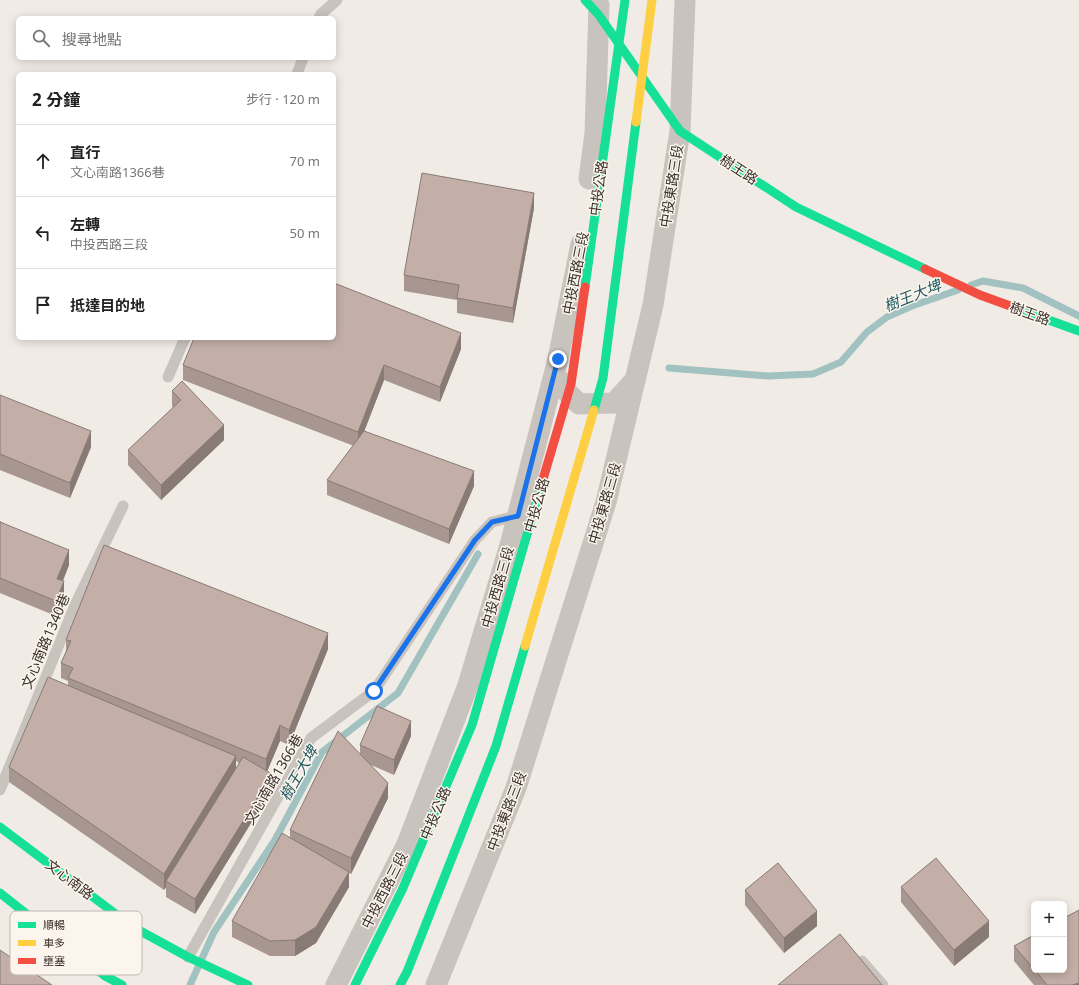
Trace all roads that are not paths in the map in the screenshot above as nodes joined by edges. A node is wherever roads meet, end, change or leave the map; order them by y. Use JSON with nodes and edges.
{"nodes":[{"id":1,"x":337,"y":0,"type":"edge"},
{"id":2,"x":625,"y":0,"type":"edge"},
{"id":3,"x":652,"y":0,"type":"edge"},
{"id":4,"x":686,"y":0,"type":"edge"},
{"id":5,"x":594,"y":5,"type":"edge"},
{"id":6,"x":320,"y":16,"type":"edge"},
{"id":7,"x":302,"y":60,"type":"edge"},
{"id":8,"x":298,"y":72,"type":"edge"},
{"id":9,"x":680,"y":131,"type":"junction"},
{"id":10,"x":1079,"y":331,"type":"edge"},
{"id":11,"x":184,"y":340,"type":"edge"},
{"id":12,"x":558,"y":359,"type":"junction"},
{"id":13,"x":168,"y":377,"type":"dead end"},
{"id":14,"x":636,"y":379,"type":"junction"},
{"id":15,"x":123,"y":506,"type":"dead end"},
{"id":16,"x":518,"y":516,"type":"junction"},
{"id":17,"x":0,"y":790,"type":"edge"},
{"id":18,"x":0,"y":827,"type":"edge"},
{"id":19,"x":0,"y":893,"type":"edge"},
{"id":20,"x":23,"y":911,"type":"edge"},
{"id":21,"x":113,"y":911,"type":"edge"},
{"id":22,"x":142,"y":931,"type":"edge"},
{"id":23,"x":854,"y":952,"type":"edge"},
{"id":24,"x":188,"y":957,"type":"junction"},
{"id":25,"x":104,"y":975,"type":"edge"},
{"id":26,"x":122,"y":985,"type":"edge"},
{"id":27,"x":248,"y":985,"type":"edge"},
{"id":28,"x":336,"y":985,"type":"edge"},
{"id":29,"x":355,"y":985,"type":"edge"},
{"id":30,"x":400,"y":985,"type":"edge"},
{"id":31,"x":436,"y":985,"type":"edge"},
{"id":32,"x":883,"y":985,"type":"edge"}],
"edges":[{"from":1,"to":6,"type":"lane"},
{"from":2,"to":29,"type":"main road","name":"中投公路","bridge":true},
{"from":3,"to":30,"type":"main road","name":"中投公路","bridge":true},
{"from":4,"to":9,"type":"street","name":"中投東路三段"},
{"from":5,"to":9,"type":"main road","name":"樹王路"},
{"from":5,"to":12,"type":"street","name":"中投西路三段"},
{"from":7,"to":8,"type":"lane"},
{"from":9,"to":10,"type":"main road","name":"樹王路"},
{"from":9,"to":14,"type":"street","name":"中投東路三段"},
{"from":11,"to":13,"type":"lane"},
{"from":12,"to":14,"type":"street"},
{"from":12,"to":16,"type":"street","name":"中投西路三段"},
{"from":14,"to":31,"type":"street","name":"中投東路三段"},
{"from":15,"to":17,"type":"lane","name":"文心南路1340巷"},
{"from":16,"to":24,"type":"lane","name":"文心南路1366巷"},
{"from":16,"to":28,"type":"street","name":"中投西路三段"},
{"from":18,"to":21,"type":"main road","name":"文心南路"},
{"from":19,"to":20,"type":"main road"},
{"from":22,"to":24,"type":"main road","name":"文心南路"},
{"from":23,"to":32,"type":"lane"},
{"from":24,"to":27,"type":"main road","name":"文心南路"},
{"from":25,"to":26,"type":"main road"}]}
